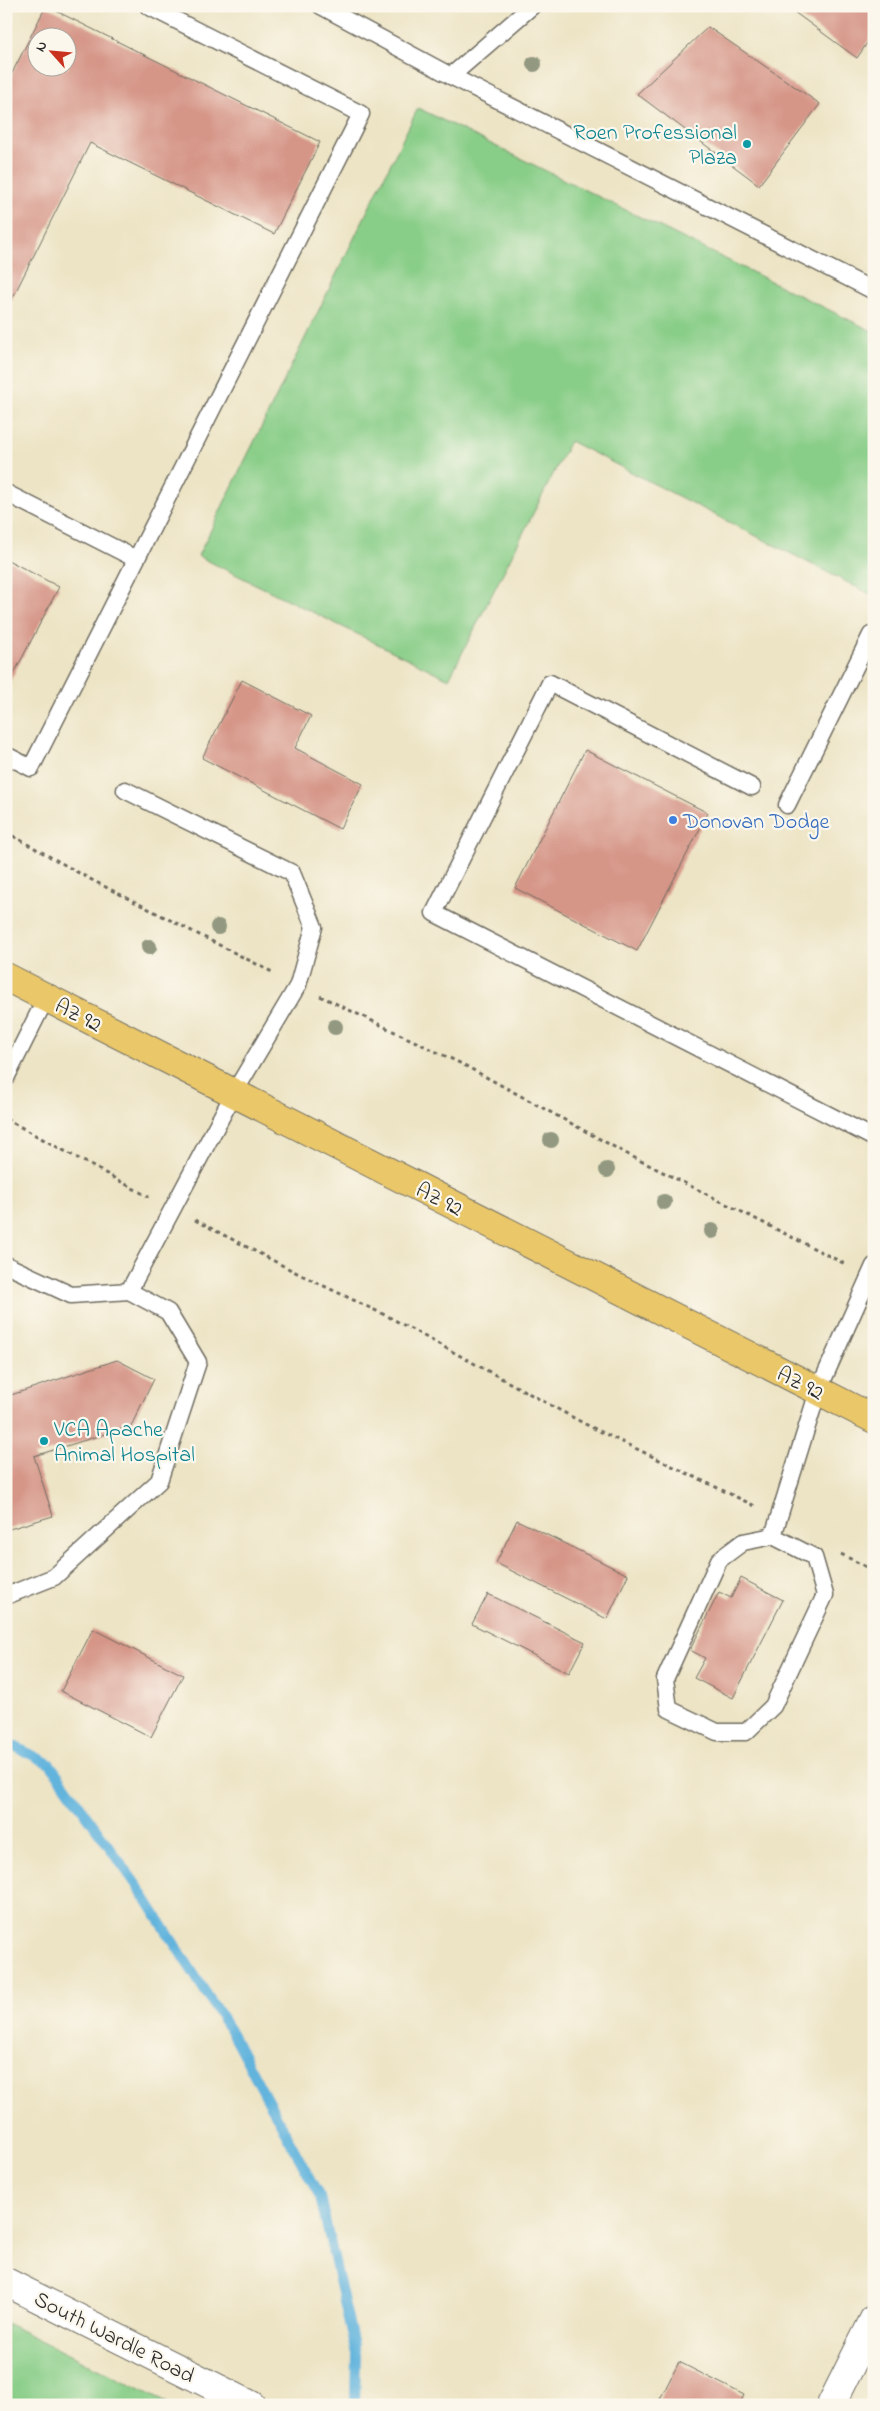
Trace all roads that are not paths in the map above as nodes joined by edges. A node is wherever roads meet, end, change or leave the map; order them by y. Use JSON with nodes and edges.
{"nodes":[{"id":1,"x":148,"y":6,"type":"edge"},
{"id":2,"x":321,"y":6,"type":"edge"},
{"id":3,"x":532,"y":6,"type":"edge"},
{"id":4,"x":451,"y":76,"type":"junction"},
{"id":5,"x":874,"y":291,"type":"edge"},
{"id":6,"x":6,"y":493,"type":"edge"},
{"id":7,"x":136,"y":559,"type":"junction"},
{"id":8,"x":874,"y":636,"type":"edge"},
{"id":9,"x":6,"y":755,"type":"edge"},
{"id":10,"x":752,"y":788,"type":"dead end"},
{"id":11,"x":125,"y":790,"type":"dead end"},
{"id":12,"x":787,"y":805,"type":"dead end"},
{"id":13,"x":6,"y":977,"type":"edge"},
{"id":14,"x":46,"y":998,"type":"junction"},
{"id":15,"x":6,"y":1078,"type":"edge"},
{"id":16,"x":234,"y":1093,"type":"junction"},
{"id":17,"x":874,"y":1138,"type":"edge"},
{"id":18,"x":6,"y":1264,"type":"edge"},
{"id":19,"x":871,"y":1272,"type":"edge"},
{"id":20,"x":129,"y":1291,"type":"junction"},
{"id":21,"x":818,"y":1391,"type":"junction"},
{"id":22,"x":874,"y":1419,"type":"edge"},
{"id":23,"x":773,"y":1536,"type":"junction"},
{"id":24,"x":6,"y":1596,"type":"edge"},
{"id":25,"x":6,"y":2282,"type":"edge"},
{"id":26,"x":874,"y":2319,"type":"edge"},
{"id":27,"x":251,"y":2405,"type":"edge"},
{"id":28,"x":831,"y":2405,"type":"edge"}],
"edges":[{"from":1,"to":7,"type":"lane"},
{"from":2,"to":4,"type":"lane"},
{"from":3,"to":4,"type":"lane"},
{"from":4,"to":5,"type":"lane"},
{"from":6,"to":7,"type":"lane"},
{"from":7,"to":9,"type":"lane"},
{"from":8,"to":12,"type":"lane"},
{"from":10,"to":17,"type":"lane"},
{"from":11,"to":16,"type":"lane"},
{"from":13,"to":14,"type":"main road","name":"AZ 92","number":"AZ 92"},
{"from":14,"to":15,"type":"lane"},
{"from":14,"to":16,"type":"main road","name":"AZ 92","number":"AZ 92"},
{"from":16,"to":20,"type":"lane"},
{"from":16,"to":21,"type":"main road","name":"AZ 92","number":"AZ 92"},
{"from":18,"to":20,"type":"lane"},
{"from":19,"to":21,"type":"lane"},
{"from":20,"to":24,"type":"lane"},
{"from":21,"to":22,"type":"main road","name":"AZ 92","number":"AZ 92"},
{"from":21,"to":23,"type":"lane"},
{"from":23,"to":23,"type":"lane"},
{"from":25,"to":27,"type":"street","name":"South Wardle Road"},
{"from":26,"to":28,"type":"street"}]}
